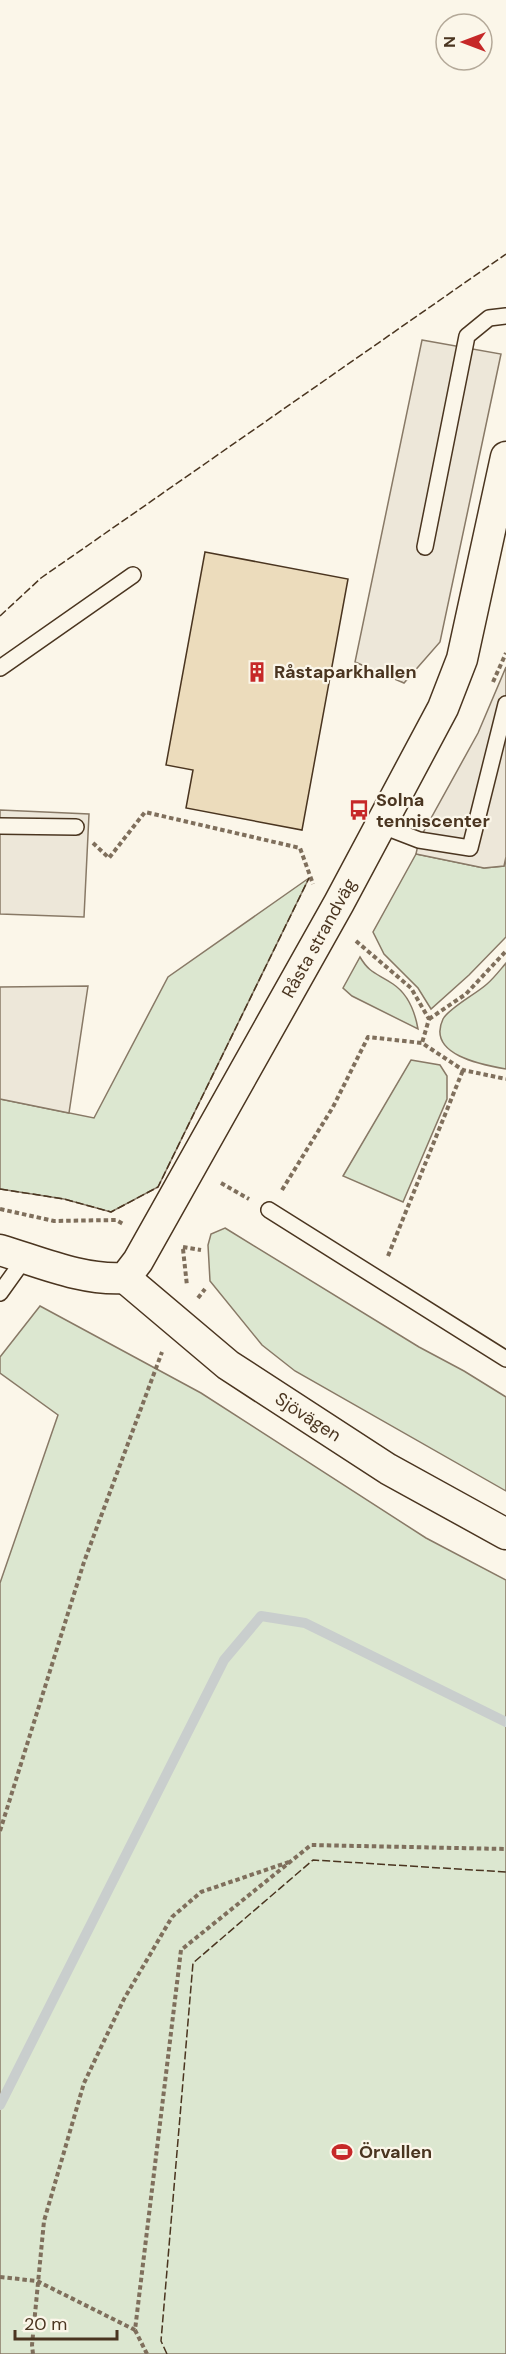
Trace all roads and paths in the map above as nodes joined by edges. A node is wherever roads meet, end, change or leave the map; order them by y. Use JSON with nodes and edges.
{"nodes":[{"id":1,"x":506,"y":316,"type":"edge"},
{"id":2,"x":506,"y":457,"type":"edge"},
{"id":3,"x":425,"y":548,"type":"dead end"},
{"id":4,"x":133,"y":575,"type":"dead end"},
{"id":5,"x":0,"y":668,"type":"edge"},
{"id":6,"x":506,"y":704,"type":"edge"},
{"id":7,"x":380,"y":825,"type":"junction"},
{"id":8,"x":0,"y":826,"type":"edge"},
{"id":9,"x":76,"y":827,"type":"dead end"},
{"id":10,"x":108,"y":858,"type":"dead end"},
{"id":11,"x":314,"y":887,"type":"dead end"},
{"id":12,"x":356,"y":941,"type":"dead end"},
{"id":13,"x":506,"y":951,"type":"edge"},
{"id":14,"x":429,"y":1019,"type":"junction"},
{"id":15,"x":422,"y":1042,"type":"junction"},
{"id":16,"x":463,"y":1070,"type":"junction"},
{"id":17,"x":506,"y":1079,"type":"edge"},
{"id":18,"x":221,"y":1183,"type":"dead end"},
{"id":19,"x":0,"y":1209,"type":"edge"},
{"id":20,"x":269,"y":1210,"type":"junction"},
{"id":21,"x":151,"y":1239,"type":"junction"},
{"id":22,"x":183,"y":1247,"type":"junction"},
{"id":23,"x":201,"y":1250,"type":"dead end"},
{"id":24,"x":13,"y":1254,"type":"edge"},
{"id":25,"x":125,"y":1278,"type":"junction"},
{"id":26,"x":378,"y":1280,"type":"junction"},
{"id":27,"x":0,"y":1293,"type":"edge"},
{"id":28,"x":189,"y":1296,"type":"dead end"},
{"id":29,"x":161,"y":1354,"type":"dead end"},
{"id":30,"x":506,"y":1359,"type":"edge"},
{"id":31,"x":506,"y":1534,"type":"edge"},
{"id":32,"x":0,"y":1831,"type":"edge"},
{"id":33,"x":506,"y":1849,"type":"edge"},
{"id":34,"x":291,"y":1861,"type":"junction"},
{"id":35,"x":0,"y":2277,"type":"edge"},
{"id":36,"x":37,"y":2281,"type":"junction"},
{"id":37,"x":135,"y":2330,"type":"junction"},
{"id":38,"x":33,"y":2354,"type":"edge"},
{"id":39,"x":147,"y":2354,"type":"edge"}],
"edges":[{"from":1,"to":3,"type":"lane"},
{"from":2,"to":7,"type":"street","name":"Råsta strandväg"},
{"from":4,"to":5,"type":"lane"},
{"from":6,"to":7,"type":"lane"},
{"from":7,"to":21,"type":"street","name":"Råsta strandväg"},
{"from":8,"to":9,"type":"lane"},
{"from":10,"to":11,"type":"path"},
{"from":12,"to":14,"type":"path"},
{"from":13,"to":14,"type":"path"},
{"from":14,"to":15,"type":"path"},
{"from":15,"to":16,"type":"path"},
{"from":15,"to":20,"type":"path"},
{"from":16,"to":17,"type":"path"},
{"from":16,"to":26,"type":"path"},
{"from":18,"to":20,"type":"path"},
{"from":19,"to":21,"type":"path"},
{"from":20,"to":26,"type":"lane"},
{"from":21,"to":22,"type":"path"},
{"from":21,"to":25,"type":"street","name":"Råsta strandväg"},
{"from":22,"to":23,"type":"path"},
{"from":22,"to":28,"type":"path"},
{"from":24,"to":25,"type":"street"},
{"from":24,"to":27,"type":"lane"},
{"from":25,"to":31,"type":"street","name":"Sjövägen"},
{"from":26,"to":30,"type":"lane"},
{"from":29,"to":32,"type":"path"},
{"from":33,"to":34,"type":"path"},
{"from":34,"to":36,"type":"path"},
{"from":34,"to":37,"type":"path"},
{"from":35,"to":36,"type":"path"},
{"from":36,"to":37,"type":"path"},
{"from":36,"to":38,"type":"path"},
{"from":37,"to":39,"type":"path"}]}
